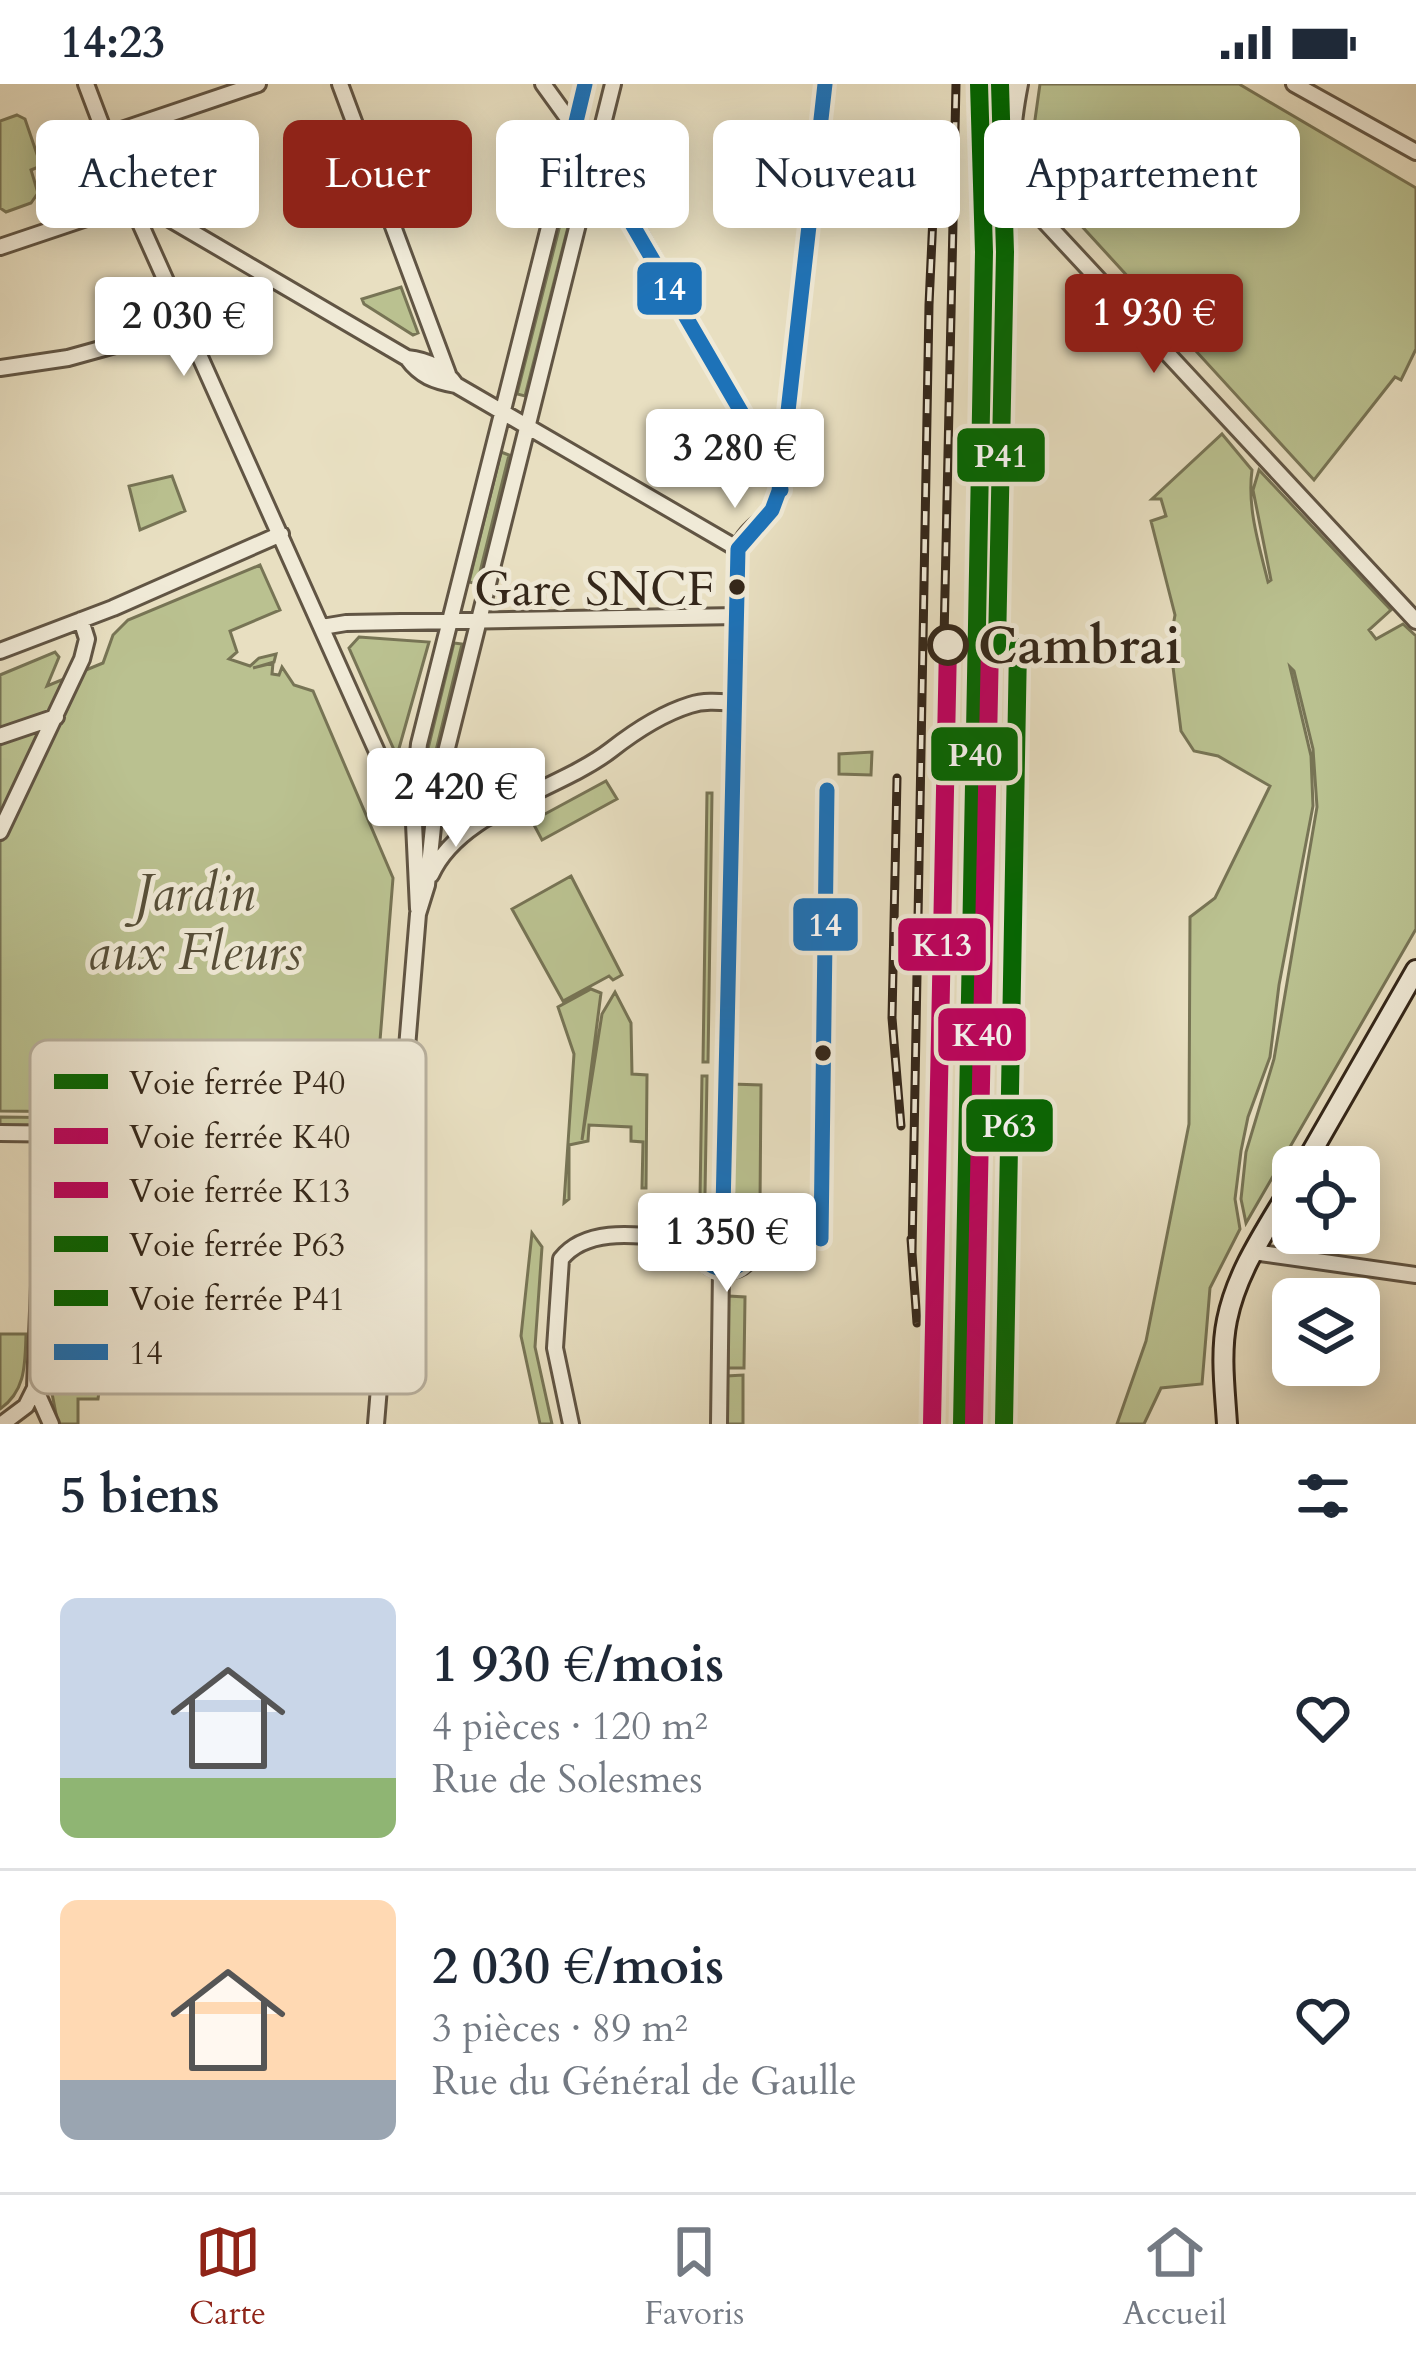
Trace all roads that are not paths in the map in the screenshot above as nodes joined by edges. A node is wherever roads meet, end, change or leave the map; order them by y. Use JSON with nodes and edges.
{"nodes":[{"id":1,"x":86,"y":84,"type":"edge"},
{"id":2,"x":258,"y":84,"type":"edge"},
{"id":3,"x":340,"y":84,"type":"edge"},
{"id":4,"x":543,"y":84,"type":"edge"},
{"id":5,"x":585,"y":84,"type":"edge"},
{"id":6,"x":613,"y":84,"type":"edge"},
{"id":7,"x":825,"y":84,"type":"edge"},
{"id":8,"x":1020,"y":84,"type":"edge"},
{"id":9,"x":1294,"y":84,"type":"edge"},
{"id":10,"x":98,"y":120,"type":"edge"},
{"id":11,"x":151,"y":120,"type":"edge"},
{"id":12,"x":571,"y":120,"type":"edge"},
{"id":13,"x":576,"y":120,"type":"edge"},
{"id":14,"x":604,"y":120,"type":"edge"},
{"id":15,"x":1416,"y":152,"type":"edge"},
{"id":16,"x":57,"y":228,"type":"edge"},
{"id":17,"x":142,"y":228,"type":"edge"},
{"id":18,"x":185,"y":228,"type":"edge"},
{"id":19,"x":549,"y":228,"type":"edge"},
{"id":20,"x":576,"y":228,"type":"edge"},
{"id":21,"x":636,"y":228,"type":"edge"},
{"id":22,"x":0,"y":247,"type":"edge"},
{"id":23,"x":182,"y":315,"type":"junction"},
{"id":24,"x":0,"y":368,"type":"edge"},
{"id":25,"x":452,"y":379,"type":"junction"},
{"id":26,"x":502,"y":411,"type":"junction"},
{"id":27,"x":526,"y":426,"type":"junction"},
{"id":28,"x":779,"y":477,"type":"junction"},
{"id":29,"x":280,"y":534,"type":"junction"},
{"id":30,"x":738,"y":549,"type":"junction"},
{"id":31,"x":1414,"y":595,"type":"edge"},
{"id":32,"x":1398,"y":602,"type":"junction"},
{"id":33,"x":738,"y":616,"type":"junction"},
{"id":34,"x":81,"y":620,"type":"junction"},
{"id":35,"x":451,"y":620,"type":"junction"},
{"id":36,"x":478,"y":620,"type":"junction"},
{"id":37,"x":1416,"y":621,"type":"edge"},
{"id":38,"x":322,"y":627,"type":"junction"},
{"id":39,"x":0,"y":651,"type":"edge"},
{"id":40,"x":736,"y":703,"type":"junction"},
{"id":41,"x":56,"y":717,"type":"junction"},
{"id":42,"x":0,"y":736,"type":"edge"},
{"id":43,"x":413,"y":802,"type":"junction"},
{"id":44,"x":434,"y":810,"type":"junction"},
{"id":45,"x":487,"y":818,"type":"junction"},
{"id":46,"x":0,"y":832,"type":"edge"},
{"id":47,"x":427,"y":885,"type":"junction"},
{"id":48,"x":418,"y":914,"type":"junction"},
{"id":49,"x":1416,"y":970,"type":"edge"},
{"id":50,"x":408,"y":1040,"type":"edge"},
{"id":51,"x":1315,"y":1146,"type":"edge"},
{"id":52,"x":723,"y":1209,"type":"junction"},
{"id":53,"x":1272,"y":1220,"type":"edge"},
{"id":54,"x":695,"y":1240,"type":"junction"},
{"id":55,"x":1253,"y":1252,"type":"junction"},
{"id":56,"x":722,"y":1270,"type":"junction"},
{"id":57,"x":1416,"y":1275,"type":"edge"},
{"id":58,"x":32,"y":1394,"type":"edge"},
{"id":59,"x":38,"y":1394,"type":"edge"},
{"id":60,"x":379,"y":1394,"type":"edge"},
{"id":61,"x":2,"y":1424,"type":"edge"},
{"id":62,"x":51,"y":1424,"type":"edge"},
{"id":63,"x":376,"y":1424,"type":"edge"},
{"id":64,"x":571,"y":1424,"type":"edge"},
{"id":65,"x":719,"y":1424,"type":"edge"},
{"id":66,"x":1227,"y":1424,"type":"edge"}],
"edges":[{"from":1,"to":10,"type":"street"},
{"from":2,"to":11,"type":"street"},
{"from":3,"to":25,"type":"street"},
{"from":4,"to":12,"type":"street"},
{"from":5,"to":13,"type":"street"},
{"from":6,"to":14,"type":"street"},
{"from":7,"to":28,"type":"street"},
{"from":8,"to":32,"type":"street"},
{"from":9,"to":15,"type":"street"},
{"from":16,"to":22,"type":"street"},
{"from":17,"to":23,"type":"street"},
{"from":18,"to":25,"type":"street"},
{"from":19,"to":26,"type":"street"},
{"from":20,"to":27,"type":"street"},
{"from":21,"to":28,"type":"street"},
{"from":23,"to":24,"type":"street"},
{"from":23,"to":29,"type":"street"},
{"from":25,"to":26,"type":"street"},
{"from":26,"to":27,"type":"street"},
{"from":26,"to":35,"type":"street"},
{"from":27,"to":30,"type":"street"},
{"from":27,"to":36,"type":"street"},
{"from":28,"to":30,"type":"street"},
{"from":29,"to":34,"type":"street"},
{"from":29,"to":38,"type":"street"},
{"from":30,"to":33,"type":"street"},
{"from":31,"to":32,"type":"street"},
{"from":32,"to":37,"type":"street"},
{"from":33,"to":36,"type":"street"},
{"from":33,"to":40,"type":"street"},
{"from":34,"to":39,"type":"street"},
{"from":34,"to":41,"type":"street"},
{"from":35,"to":36,"type":"street"},
{"from":35,"to":38,"type":"street"},
{"from":35,"to":43,"type":"street"},
{"from":36,"to":44,"type":"street"},
{"from":38,"to":43,"type":"street"},
{"from":40,"to":45,"type":"street"},
{"from":40,"to":52,"type":"street"},
{"from":41,"to":42,"type":"street"},
{"from":41,"to":46,"type":"street"},
{"from":43,"to":44,"type":"street"},
{"from":43,"to":48,"type":"street"},
{"from":44,"to":45,"type":"street"},
{"from":44,"to":47,"type":"street"},
{"from":45,"to":47,"type":"street"},
{"from":47,"to":48,"type":"street"},
{"from":48,"to":50,"type":"street"},
{"from":49,"to":51,"type":"main road"},
{"from":52,"to":54,"type":"street"},
{"from":52,"to":56,"type":"street"},
{"from":53,"to":55,"type":"main road"},
{"from":54,"to":56,"type":"street"},
{"from":54,"to":64,"type":"street"},
{"from":55,"to":57,"type":"street"},
{"from":55,"to":66,"type":"main road"},
{"from":56,"to":65,"type":"street"},
{"from":58,"to":61,"type":"street"},
{"from":59,"to":62,"type":"street"},
{"from":60,"to":63,"type":"street"}]}
